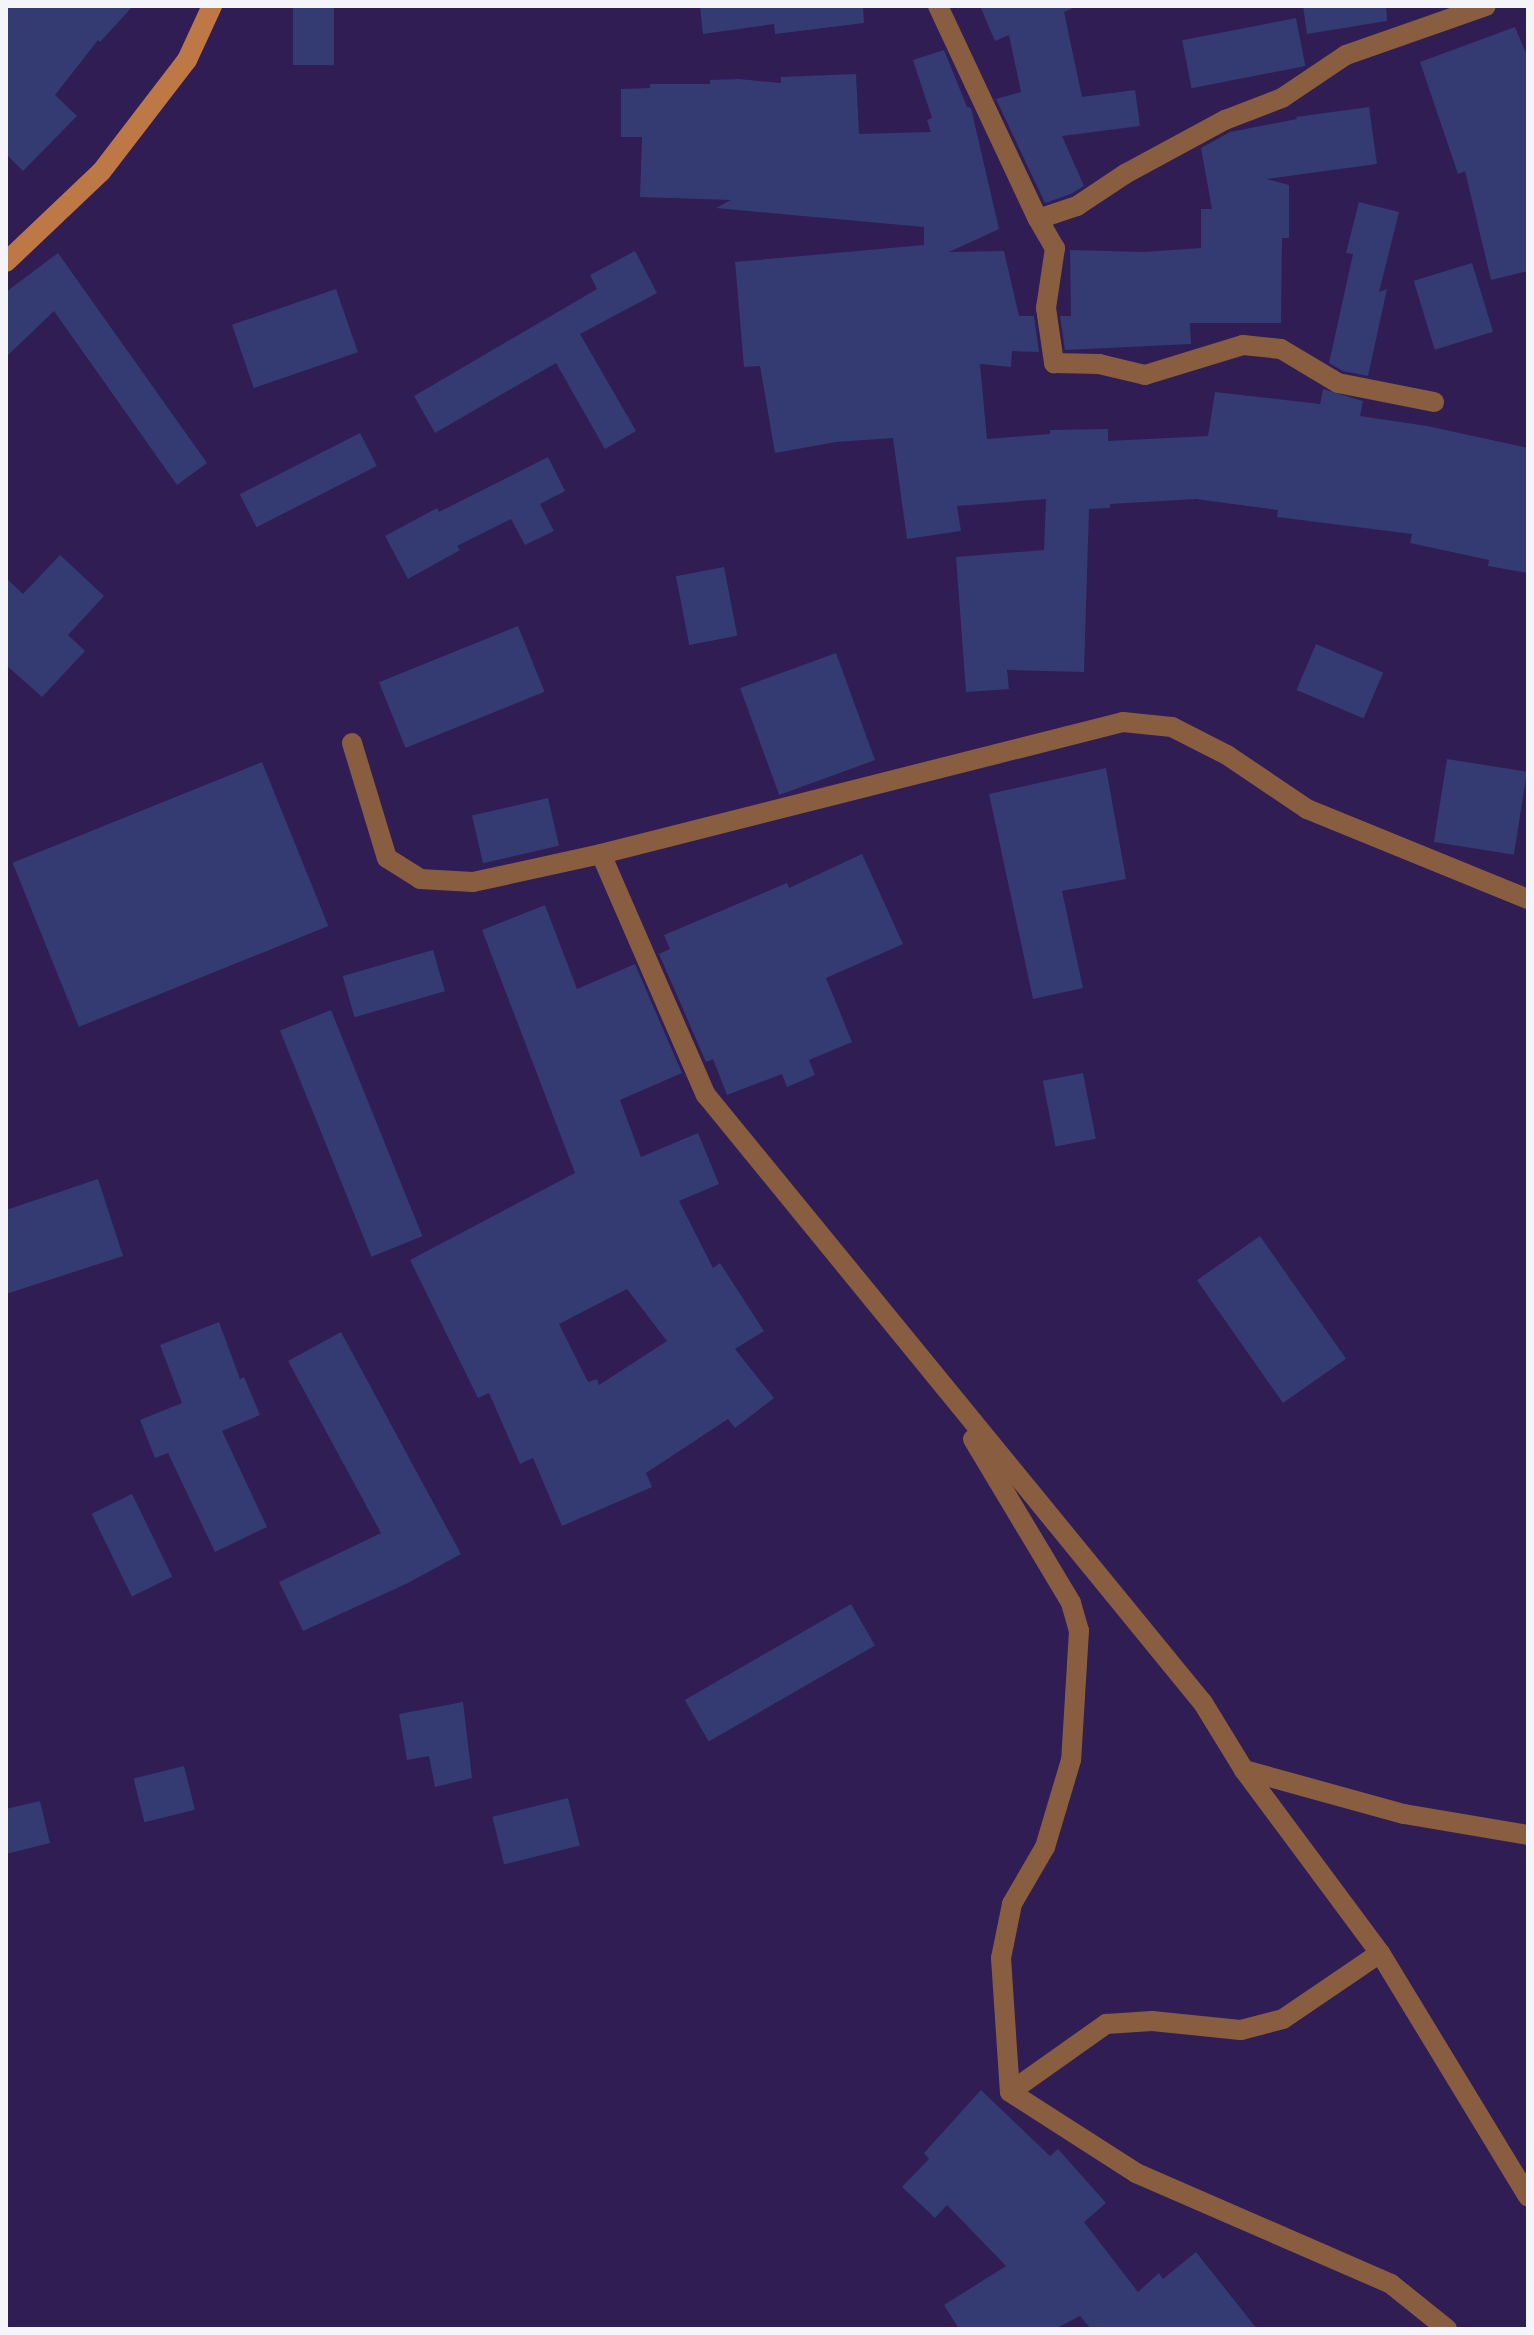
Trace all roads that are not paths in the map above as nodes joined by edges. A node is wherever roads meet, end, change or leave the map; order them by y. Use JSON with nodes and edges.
{"nodes":[{"id":1,"x":212,"y":6,"type":"edge"},
{"id":2,"x":938,"y":6,"type":"edge"},
{"id":3,"x":1486,"y":6,"type":"edge"},
{"id":4,"x":1038,"y":219,"type":"junction"},
{"id":5,"x":6,"y":262,"type":"edge"},
{"id":6,"x":1434,"y":402,"type":"dead end"},
{"id":7,"x":352,"y":743,"type":"dead end"},
{"id":8,"x":601,"y":854,"type":"junction"},
{"id":9,"x":1528,"y":899,"type":"edge"},
{"id":10,"x":941,"y":1386,"type":"junction"},
{"id":11,"x":1244,"y":1770,"type":"junction"},
{"id":12,"x":1528,"y":1835,"type":"edge"},
{"id":13,"x":1380,"y":1953,"type":"junction"},
{"id":14,"x":1010,"y":2092,"type":"junction"},
{"id":15,"x":1521,"y":2175,"type":"edge"},
{"id":16,"x":1528,"y":2196,"type":"edge"},
{"id":17,"x":1447,"y":2329,"type":"edge"}],
"edges":[{"from":1,"to":5,"type":"street"},
{"from":2,"to":4,"type":"street"},
{"from":3,"to":4,"type":"street"},
{"from":4,"to":6,"type":"street"},
{"from":7,"to":8,"type":"street"},
{"from":8,"to":9,"type":"street"},
{"from":8,"to":10,"type":"street"},
{"from":10,"to":11,"type":"street"},
{"from":10,"to":14,"type":"street"},
{"from":11,"to":12,"type":"street"},
{"from":11,"to":13,"type":"street"},
{"from":13,"to":14,"type":"street"},
{"from":13,"to":15,"type":"street"},
{"from":14,"to":17,"type":"street"},
{"from":15,"to":16,"type":"street"}]}
